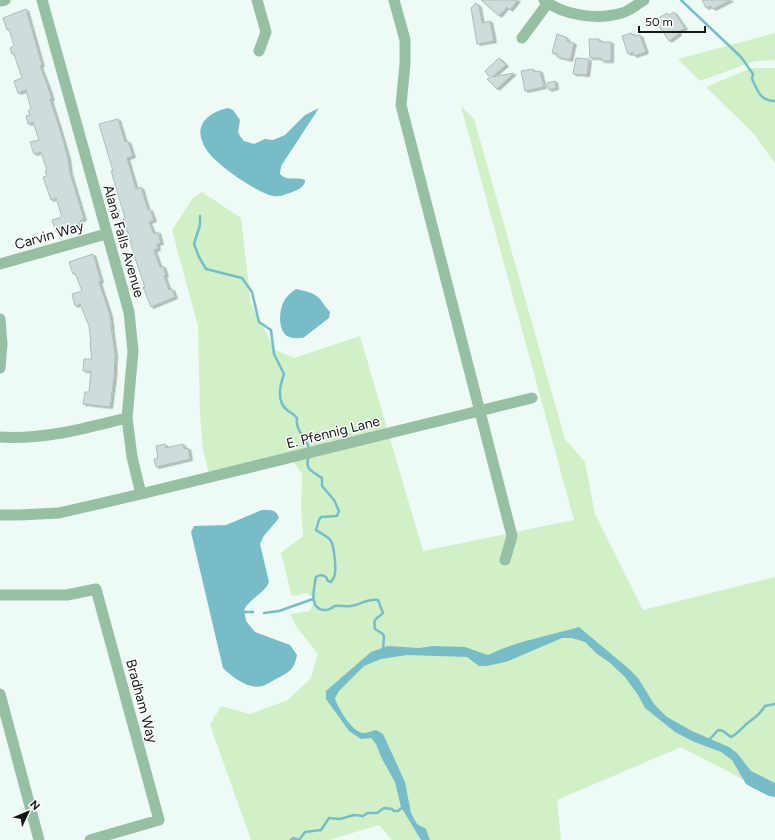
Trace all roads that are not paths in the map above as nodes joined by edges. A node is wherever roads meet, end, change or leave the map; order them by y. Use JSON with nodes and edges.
{"nodes":[{"id":1,"x":4,"y":0,"type":"edge"},
{"id":2,"x":42,"y":0,"type":"edge"},
{"id":3,"x":257,"y":0,"type":"edge"},
{"id":4,"x":394,"y":0,"type":"edge"},
{"id":5,"x":644,"y":0,"type":"edge"},
{"id":6,"x":0,"y":1,"type":"edge"},
{"id":7,"x":546,"y":2,"type":"edge"},
{"id":8,"x":522,"y":38,"type":"dead end"},
{"id":9,"x":259,"y":51,"type":"dead end"},
{"id":10,"x":106,"y":234,"type":"junction"},
{"id":11,"x":0,"y":264,"type":"edge"},
{"id":12,"x":0,"y":319,"type":"edge"},
{"id":13,"x":0,"y":368,"type":"edge"},
{"id":14,"x":532,"y":398,"type":"dead end"},
{"id":15,"x":479,"y":412,"type":"junction"},
{"id":16,"x":127,"y":418,"type":"junction"},
{"id":17,"x":0,"y":437,"type":"edge"},
{"id":18,"x":141,"y":494,"type":"junction"},
{"id":19,"x":0,"y":515,"type":"edge"},
{"id":20,"x":505,"y":560,"type":"dead end"},
{"id":21,"x":0,"y":595,"type":"edge"},
{"id":22,"x":0,"y":694,"type":"edge"},
{"id":23,"x":39,"y":840,"type":"edge"},
{"id":24,"x":90,"y":840,"type":"edge"}],
"edges":[{"from":1,"to":6,"type":"street"},
{"from":2,"to":10,"type":"street","name":"Alana Falls Avenue"},
{"from":3,"to":9,"type":"street"},
{"from":4,"to":15,"type":"street"},
{"from":5,"to":7,"type":"street"},
{"from":7,"to":8,"type":"street"},
{"from":10,"to":11,"type":"street","name":"Carvin Way"},
{"from":10,"to":16,"type":"street","name":"Alana Falls Avenue"},
{"from":12,"to":13,"type":"street"},
{"from":14,"to":15,"type":"street","name":"E. Pfennig Lane"},
{"from":15,"to":18,"type":"street","name":"E. Pfennig Lane"},
{"from":15,"to":20,"type":"street"},
{"from":16,"to":17,"type":"street"},
{"from":16,"to":18,"type":"street","name":"Alana Falls Avenue"},
{"from":18,"to":19,"type":"street","name":"E. Pfennig Lane"},
{"from":21,"to":24,"type":"street","name":"Bradham Way"},
{"from":22,"to":23,"type":"street"}]}
